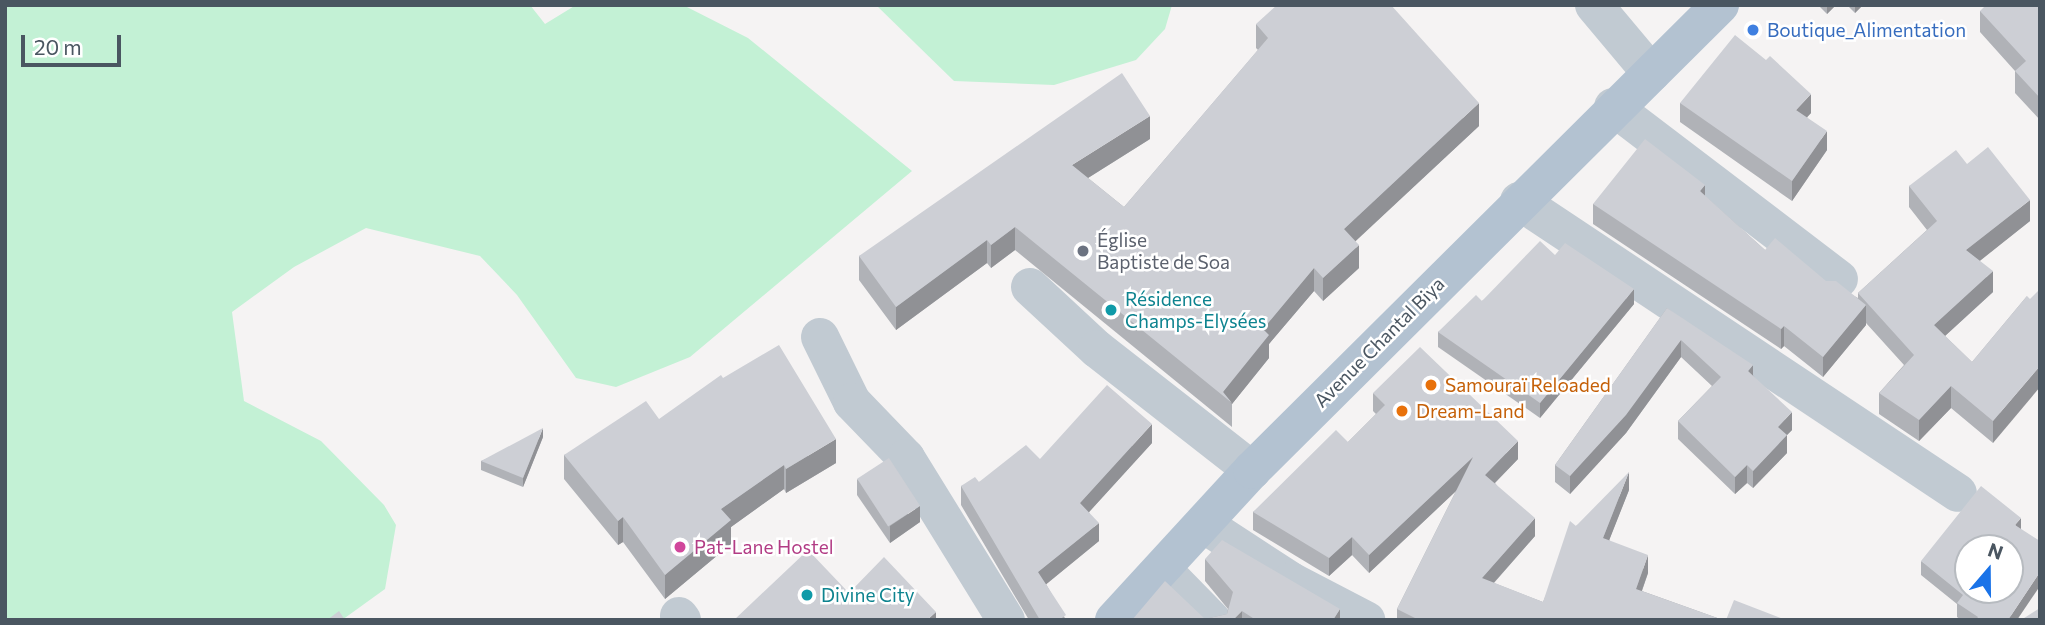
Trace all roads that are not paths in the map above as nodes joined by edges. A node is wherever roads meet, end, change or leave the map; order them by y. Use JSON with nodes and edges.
{"nodes":[{"id":1,"x":1594,"y":5,"type":"edge"},
{"id":2,"x":1720,"y":5,"type":"edge"},
{"id":3,"x":1651,"y":73,"type":"junction"},
{"id":4,"x":1613,"y":107,"type":"junction"},
{"id":5,"x":1519,"y":201,"type":"junction"},
{"id":6,"x":1839,"y":279,"type":"edge"},
{"id":7,"x":1030,"y":287,"type":"dead end"},
{"id":8,"x":820,"y":337,"type":"dead end"},
{"id":9,"x":1252,"y":470,"type":"junction"},
{"id":10,"x":1958,"y":493,"type":"dead end"},
{"id":11,"x":1205,"y":526,"type":"junction"},
{"id":12,"x":1163,"y":570,"type":"junction"},
{"id":13,"x":1006,"y":620,"type":"edge"},
{"id":14,"x":1114,"y":620,"type":"edge"},
{"id":15,"x":1212,"y":620,"type":"edge"},
{"id":16,"x":1366,"y":620,"type":"edge"}],
"edges":[{"from":1,"to":3,"type":"street"},
{"from":2,"to":3,"type":"main road","name":"Avenue Chantal Biya"},
{"from":3,"to":4,"type":"main road","name":"Avenue Chantal Biya"},
{"from":4,"to":5,"type":"main road","name":"Avenue Chantal Biya"},
{"from":4,"to":6,"type":"street"},
{"from":5,"to":9,"type":"main road","name":"Avenue Chantal Biya"},
{"from":5,"to":10,"type":"street"},
{"from":7,"to":9,"type":"street"},
{"from":8,"to":13,"type":"street"},
{"from":9,"to":11,"type":"main road","name":"Avenue Chantal Biya"},
{"from":11,"to":12,"type":"main road","name":"Avenue Chantal Biya"},
{"from":11,"to":16,"type":"street"},
{"from":12,"to":14,"type":"main road","name":"Avenue Chantal Biya"},
{"from":12,"to":15,"type":"street"}]}
